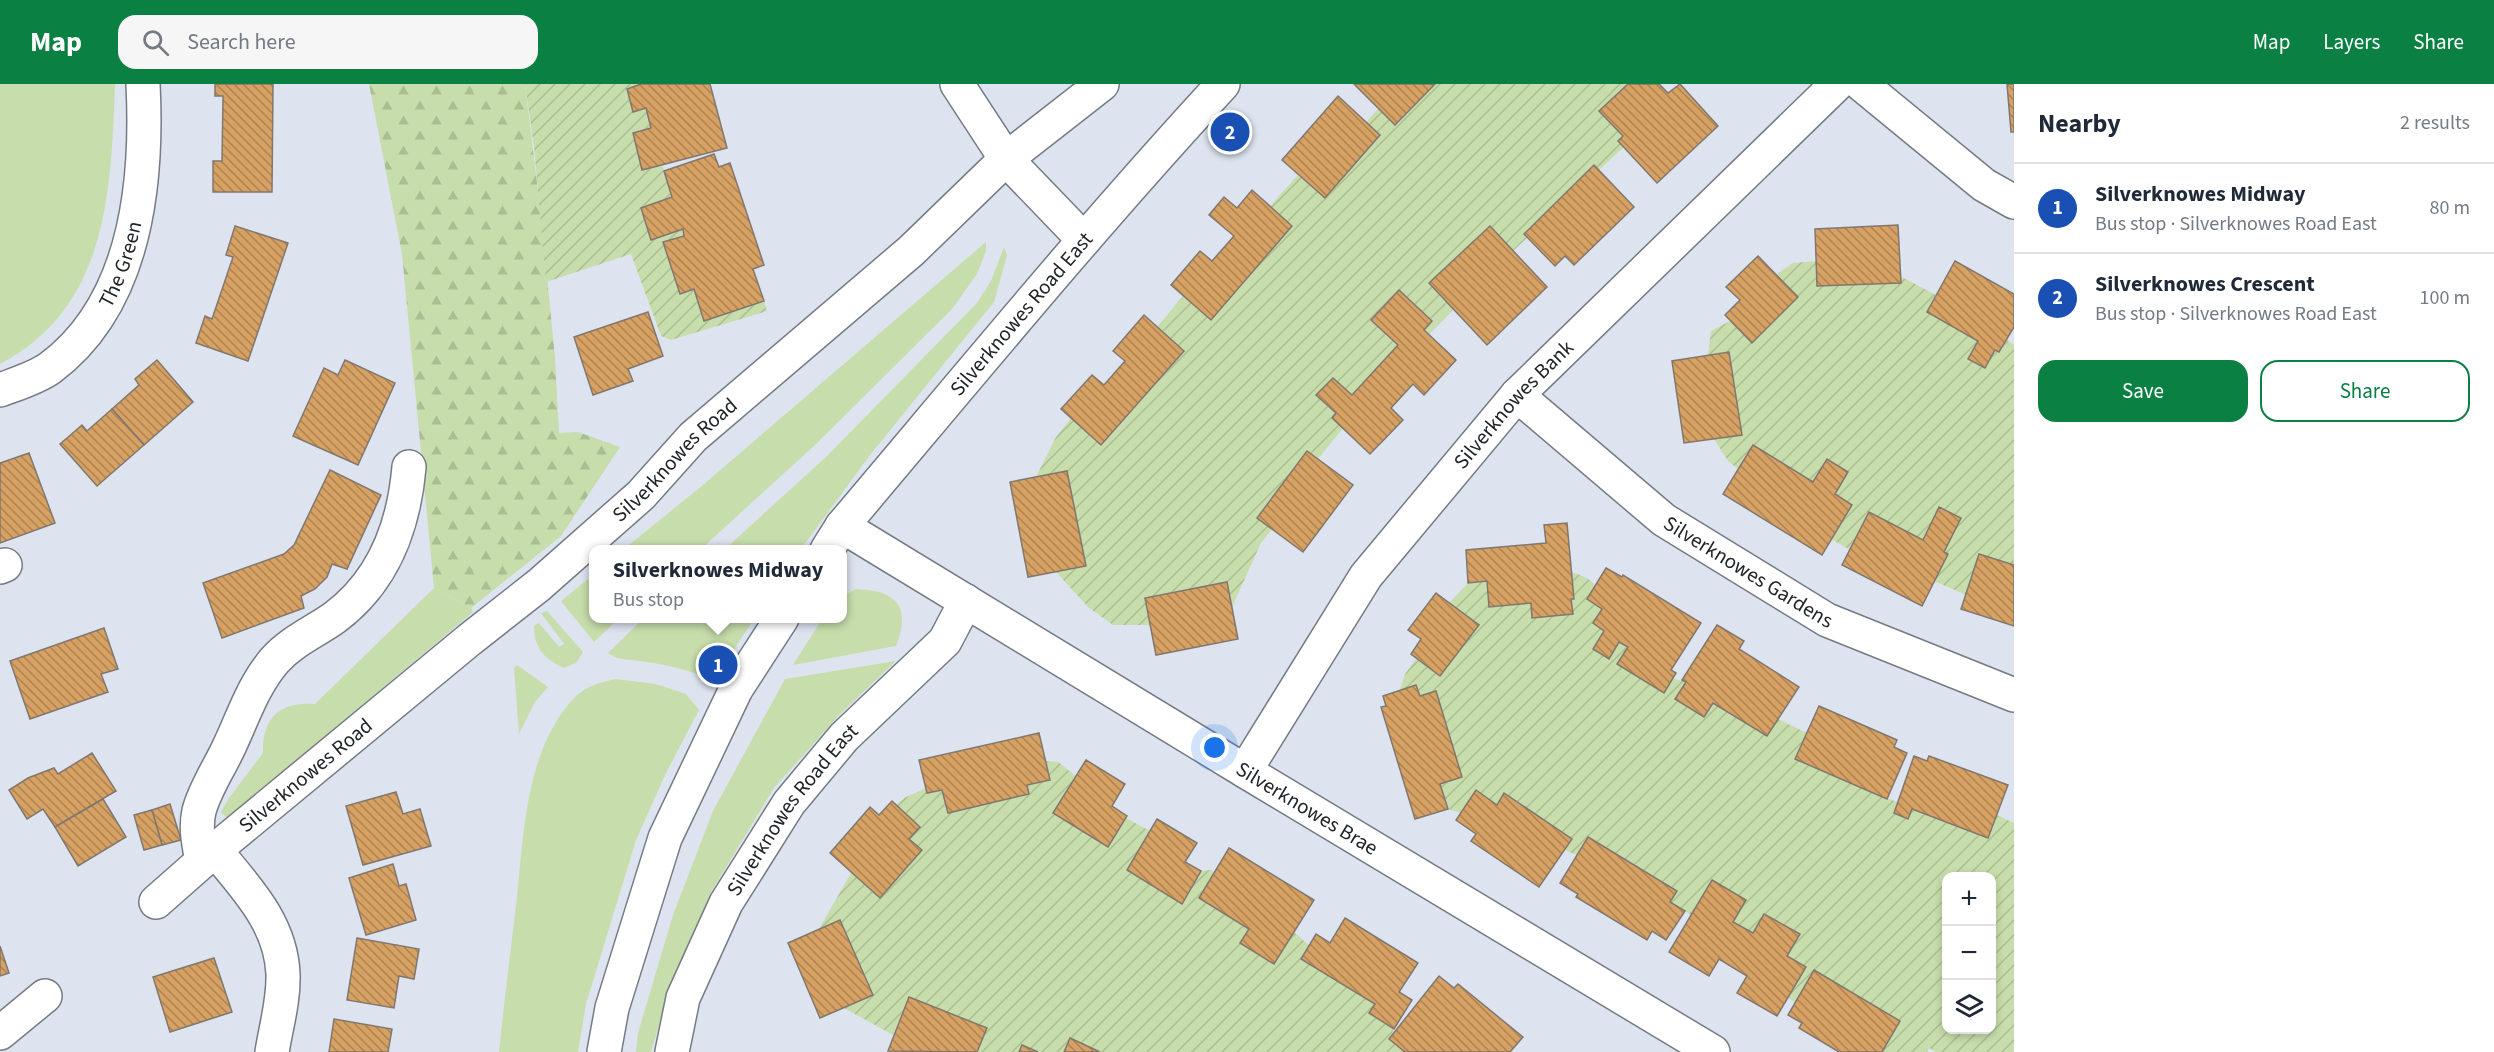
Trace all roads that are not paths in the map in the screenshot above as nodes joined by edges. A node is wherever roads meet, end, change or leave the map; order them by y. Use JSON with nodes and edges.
{"nodes":[{"id":1,"x":143,"y":84,"type":"edge"},
{"id":2,"x":957,"y":84,"type":"edge"},
{"id":3,"x":1102,"y":84,"type":"edge"},
{"id":4,"x":1223,"y":84,"type":"edge"},
{"id":5,"x":1837,"y":84,"type":"edge"},
{"id":6,"x":1861,"y":84,"type":"edge"},
{"id":7,"x":1006,"y":159,"type":"junction"},
{"id":8,"x":2014,"y":202,"type":"edge"},
{"id":9,"x":1084,"y":240,"type":"junction"},
{"id":10,"x":0,"y":390,"type":"edge"},
{"id":11,"x":1517,"y":395,"type":"junction"},
{"id":12,"x":409,"y":467,"type":"dead end"},
{"id":13,"x":835,"y":538,"type":"edge"},
{"id":14,"x":966,"y":601,"type":"junction"},
{"id":15,"x":779,"y":623,"type":"edge"},
{"id":16,"x":2014,"y":695,"type":"edge"},
{"id":17,"x":1245,"y":771,"type":"junction"},
{"id":18,"x":209,"y":856,"type":"junction"},
{"id":19,"x":156,"y":902,"type":"dead end"},
{"id":20,"x":45,"y":996,"type":"dead end"},
{"id":21,"x":0,"y":1033,"type":"edge"},
{"id":22,"x":272,"y":1052,"type":"edge"},
{"id":23,"x":604,"y":1052,"type":"edge"},
{"id":24,"x":673,"y":1052,"type":"edge"},
{"id":25,"x":1713,"y":1052,"type":"edge"}],
"edges":[{"from":1,"to":10,"type":"street","name":"The Green"},
{"from":2,"to":7,"type":"street"},
{"from":3,"to":7,"type":"street","name":"Silverknowes Road"},
{"from":4,"to":9,"type":"street","name":"Silverknowes Road East"},
{"from":5,"to":11,"type":"street","name":"Silverknowes Bank"},
{"from":6,"to":8,"type":"street"},
{"from":7,"to":9,"type":"street"},
{"from":7,"to":18,"type":"street","name":"Silverknowes Road"},
{"from":9,"to":13,"type":"street","name":"Silverknowes Road East"},
{"from":11,"to":16,"type":"street","name":"Silverknowes Gardens"},
{"from":11,"to":17,"type":"street","name":"Silverknowes Bank"},
{"from":12,"to":18,"type":"street"},
{"from":13,"to":14,"type":"street","name":"Silverknowes Brae"},
{"from":14,"to":17,"type":"street","name":"Silverknowes Brae"},
{"from":14,"to":24,"type":"street","name":"Silverknowes Road East"},
{"from":15,"to":23,"type":"street"},
{"from":17,"to":25,"type":"street","name":"Silverknowes Brae"},
{"from":18,"to":19,"type":"street","name":"Silverknowes Road"},
{"from":18,"to":22,"type":"street"},
{"from":20,"to":21,"type":"street"}]}
